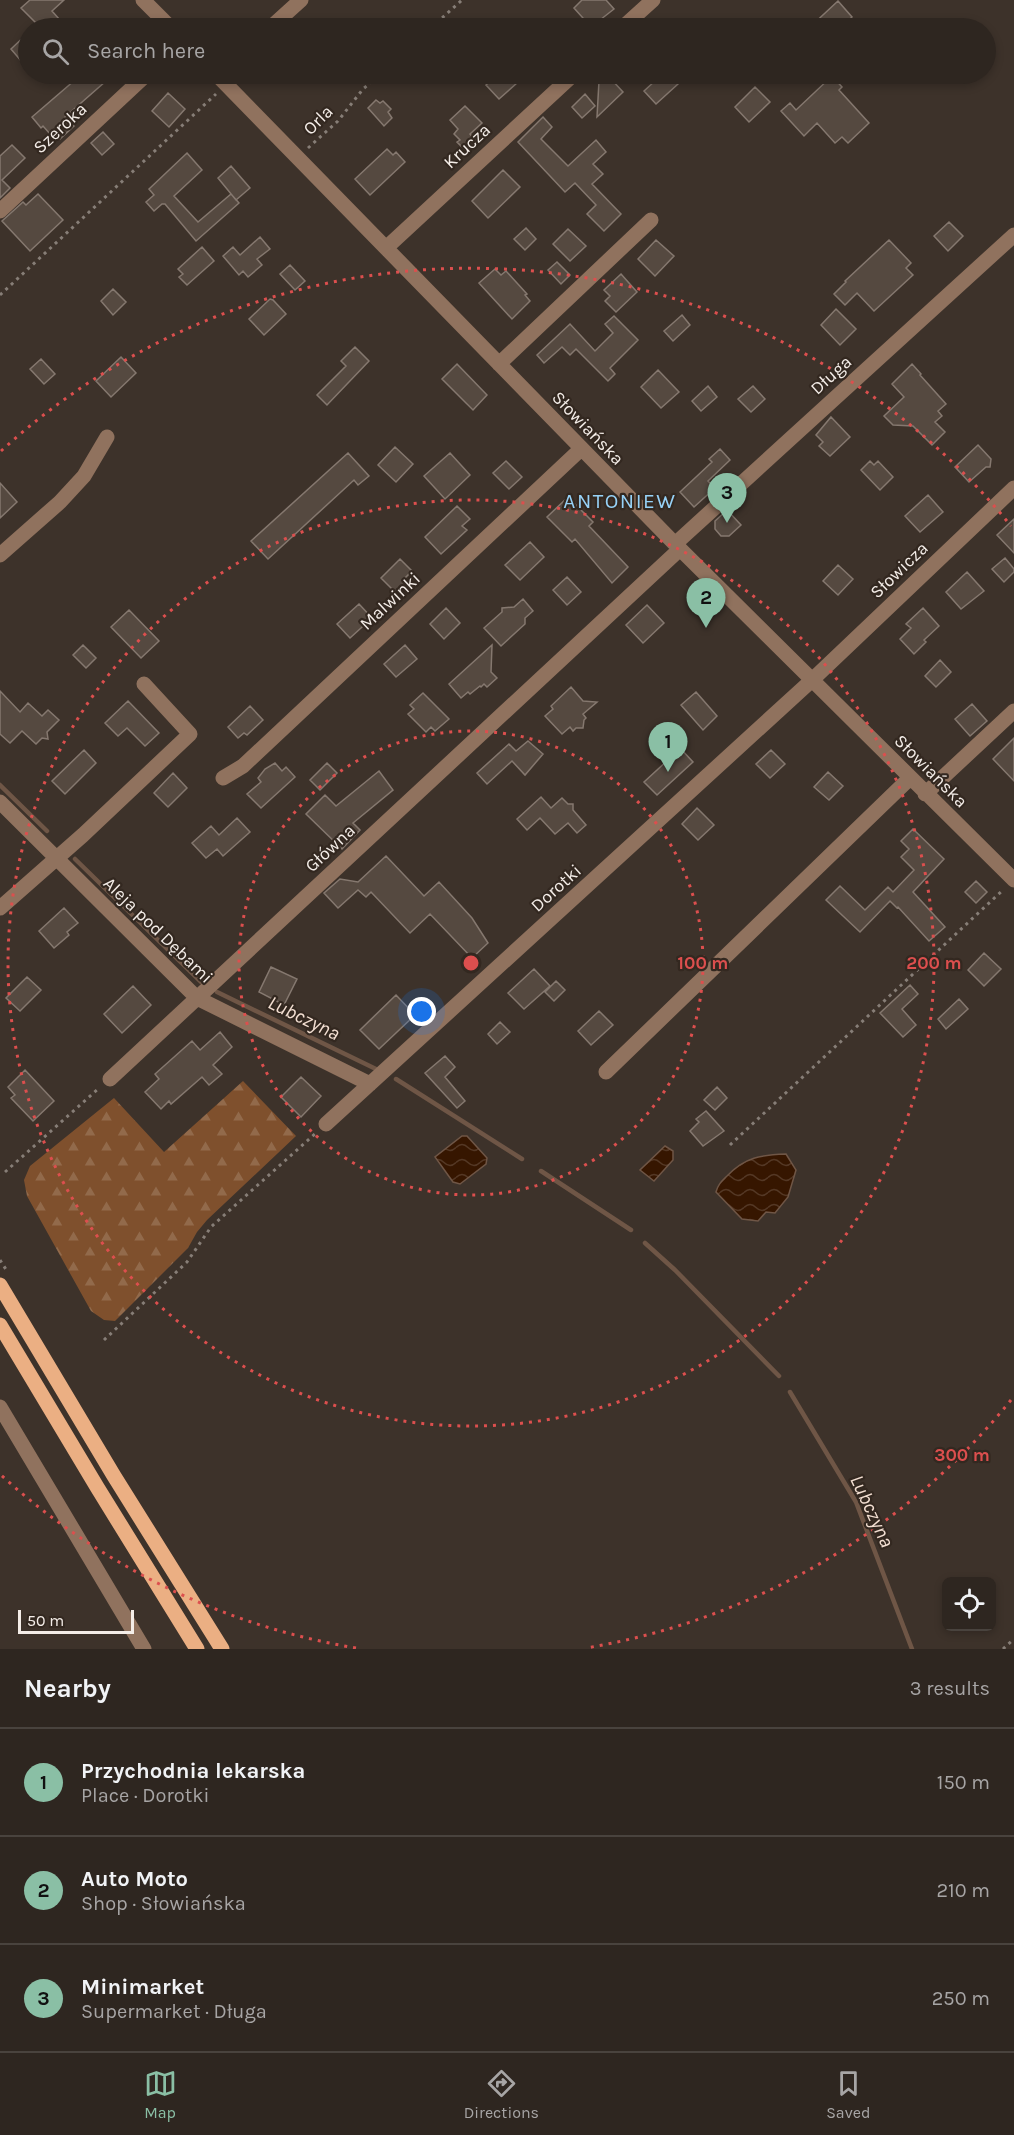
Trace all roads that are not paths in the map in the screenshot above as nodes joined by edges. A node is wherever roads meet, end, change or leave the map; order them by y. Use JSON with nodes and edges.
{"nodes":[{"id":1,"x":143,"y":0,"type":"edge"},
{"id":2,"x":301,"y":0,"type":"edge"},
{"id":3,"x":653,"y":0,"type":"edge"},
{"id":4,"x":161,"y":18,"type":"edge"},
{"id":5,"x":281,"y":18,"type":"edge"},
{"id":6,"x":633,"y":18,"type":"edge"},
{"id":7,"x":136,"y":84,"type":"edge"},
{"id":8,"x":227,"y":84,"type":"edge"},
{"id":9,"x":563,"y":84,"type":"edge"},
{"id":10,"x":0,"y":211,"type":"edge"},
{"id":11,"x":651,"y":220,"type":"dead end"},
{"id":12,"x":1014,"y":235,"type":"edge"},
{"id":13,"x":386,"y":248,"type":"junction"},
{"id":14,"x":499,"y":364,"type":"junction"},
{"id":15,"x":107,"y":437,"type":"dead end"},
{"id":16,"x":581,"y":448,"type":"junction"},
{"id":17,"x":1014,"y":488,"type":"edge"},
{"id":18,"x":678,"y":547,"type":"junction"},
{"id":19,"x":0,"y":555,"type":"edge"},
{"id":20,"x":812,"y":681,"type":"junction"},
{"id":21,"x":144,"y":684,"type":"dead end"},
{"id":22,"x":1014,"y":711,"type":"edge"},
{"id":23,"x":224,"y":778,"type":"dead end"},
{"id":24,"x":910,"y":778,"type":"junction"},
{"id":25,"x":925,"y":794,"type":"junction"},
{"id":26,"x":0,"y":802,"type":"edge"},
{"id":27,"x":57,"y":857,"type":"junction"},
{"id":28,"x":1014,"y":880,"type":"edge"},
{"id":29,"x":0,"y":908,"type":"edge"},
{"id":30,"x":197,"y":998,"type":"junction"},
{"id":31,"x":606,"y":1072,"type":"dead end"},
{"id":32,"x":110,"y":1079,"type":"road end"},
{"id":33,"x":370,"y":1084,"type":"junction"},
{"id":34,"x":326,"y":1124,"type":"road end"},
{"id":35,"x":0,"y":1285,"type":"edge"},
{"id":36,"x":0,"y":1325,"type":"edge"},
{"id":37,"x":0,"y":1407,"type":"edge"},
{"id":38,"x":144,"y":1649,"type":"edge"},
{"id":39,"x":197,"y":1649,"type":"edge"},
{"id":40,"x":222,"y":1649,"type":"edge"}],
"edges":[{"from":1,"to":4,"type":"street"},
{"from":2,"to":5,"type":"street"},
{"from":3,"to":6,"type":"street"},
{"from":7,"to":10,"type":"street","name":"Szeroka"},
{"from":8,"to":13,"type":"street","name":"Słowiańska"},
{"from":9,"to":13,"type":"street","name":"Krucza"},
{"from":11,"to":14,"type":"street"},
{"from":12,"to":18,"type":"street","name":"Długa"},
{"from":13,"to":14,"type":"street","name":"Słowiańska"},
{"from":14,"to":16,"type":"street","name":"Słowiańska"},
{"from":15,"to":19,"type":"street"},
{"from":16,"to":18,"type":"street","name":"Słowiańska"},
{"from":16,"to":23,"type":"street","name":"Malwinki"},
{"from":17,"to":20,"type":"street","name":"Słowicza"},
{"from":18,"to":20,"type":"street","name":"Słowiańska"},
{"from":18,"to":30,"type":"street","name":"Główna"},
{"from":20,"to":24,"type":"street","name":"Słowiańska"},
{"from":20,"to":33,"type":"street","name":"Dorotki"},
{"from":21,"to":27,"type":"street"},
{"from":22,"to":25,"type":"street"},
{"from":24,"to":25,"type":"street","name":"Słowiańska"},
{"from":24,"to":31,"type":"street"},
{"from":25,"to":28,"type":"street","name":"Słowiańska"},
{"from":26,"to":27,"type":"street","name":"Aleja pod Dębami"},
{"from":27,"to":29,"type":"street"},
{"from":27,"to":30,"type":"street","name":"Aleja pod Dębami"},
{"from":30,"to":32,"type":"street","name":"Główna"},
{"from":30,"to":33,"type":"street","name":"Aleja pod Dębami"},
{"from":33,"to":34,"type":"street","name":"Dorotki"},
{"from":35,"to":40,"type":"main road"},
{"from":36,"to":39,"type":"main road"},
{"from":37,"to":38,"type":"street"}]}
